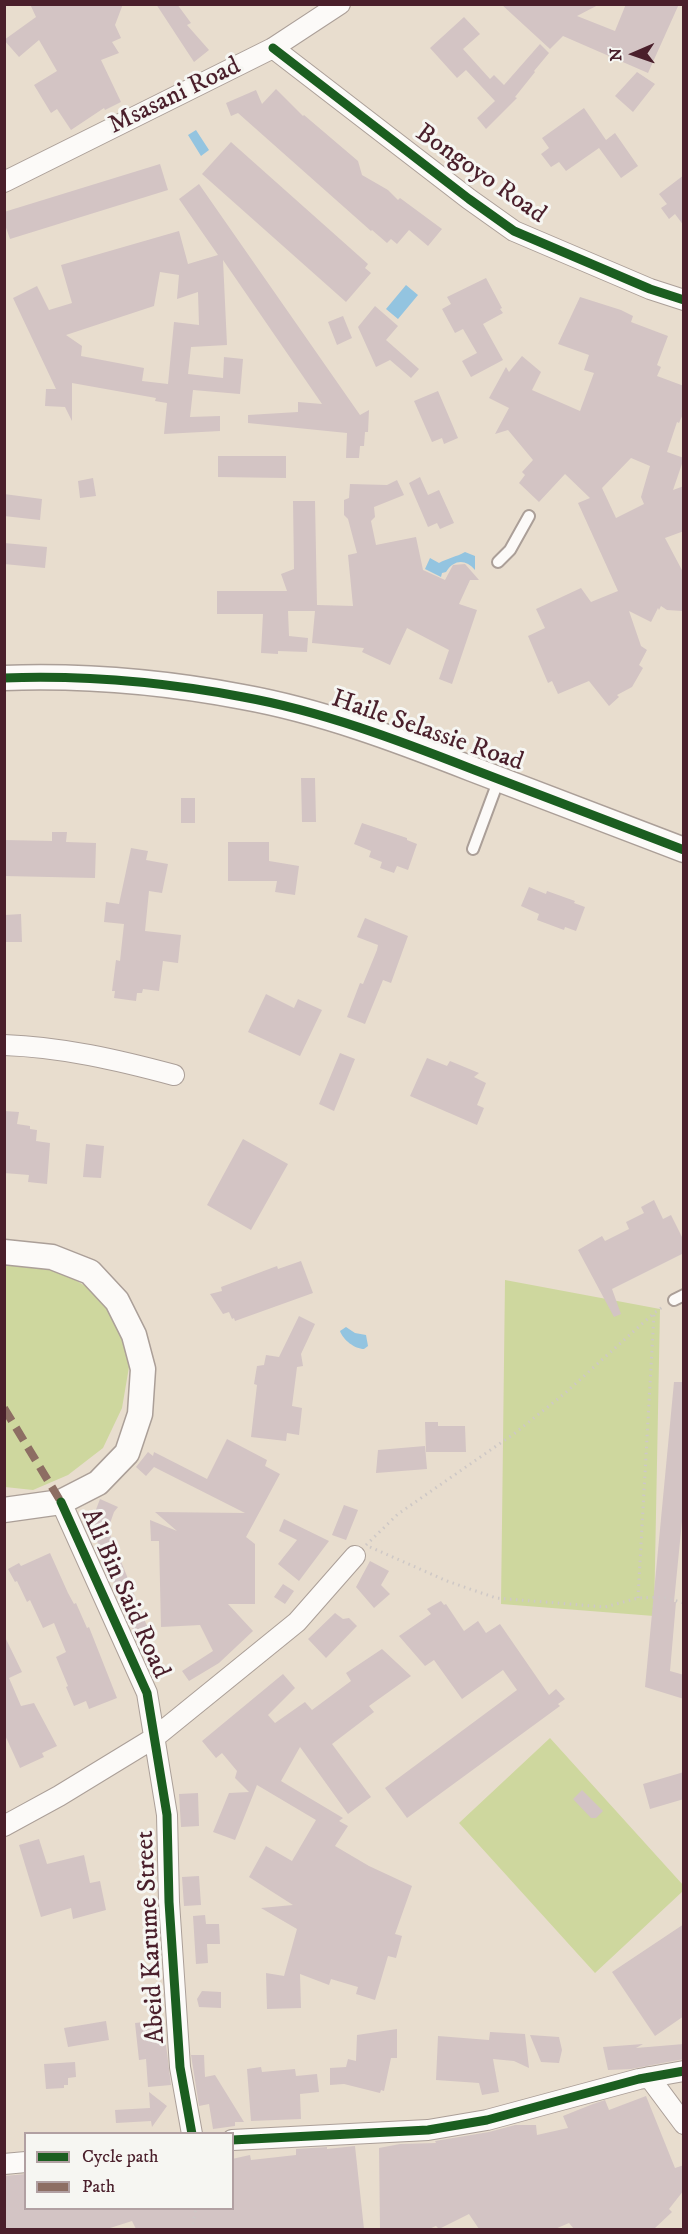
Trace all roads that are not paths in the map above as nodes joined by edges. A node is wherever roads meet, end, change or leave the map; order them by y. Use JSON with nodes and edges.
{"nodes":[{"id":1,"x":340,"y":4,"type":"edge"},
{"id":2,"x":273,"y":48,"type":"junction"},
{"id":3,"x":4,"y":182,"type":"edge"},
{"id":4,"x":684,"y":300,"type":"edge"},
{"id":5,"x":529,"y":516,"type":"dead end"},
{"id":6,"x":498,"y":562,"type":"dead end"},
{"id":7,"x":4,"y":678,"type":"edge"},
{"id":8,"x":499,"y":779,"type":"junction"},
{"id":9,"x":473,"y":849,"type":"dead end"},
{"id":10,"x":684,"y":850,"type":"edge"},
{"id":11,"x":4,"y":1045,"type":"edge"},
{"id":12,"x":174,"y":1075,"type":"dead end"},
{"id":13,"x":4,"y":1252,"type":"edge"},
{"id":14,"x":61,"y":1503,"type":"junction"},
{"id":15,"x":4,"y":1510,"type":"edge"},
{"id":16,"x":360,"y":1551,"type":"road end"},
{"id":17,"x":154,"y":1738,"type":"junction"},
{"id":18,"x":4,"y":1826,"type":"edge"},
{"id":19,"x":684,"y":2071,"type":"edge"},
{"id":20,"x":650,"y":2077,"type":"junction"},
{"id":21,"x":684,"y":2124,"type":"edge"},
{"id":22,"x":192,"y":2132,"type":"edge"},
{"id":23,"x":234,"y":2140,"type":"edge"},
{"id":24,"x":24,"y":2162,"type":"edge"},
{"id":25,"x":4,"y":2164,"type":"edge"}],
"edges":[{"from":1,"to":2,"type":"street","name":"Msasani Road"},
{"from":2,"to":3,"type":"street","name":"Msasani Road"},
{"from":2,"to":4,"type":"street","name":"Bongoyo Road"},
{"from":5,"to":6,"type":"lane"},
{"from":7,"to":8,"type":"street","name":"Haile Selassie Road"},
{"from":8,"to":9,"type":"lane"},
{"from":8,"to":10,"type":"street","name":"Haile Selassie Road"},
{"from":11,"to":12,"type":"street"},
{"from":13,"to":14,"type":"street"},
{"from":14,"to":15,"type":"street"},
{"from":14,"to":17,"type":"street","name":"Ali Bin Said Road"},
{"from":16,"to":17,"type":"street"},
{"from":17,"to":18,"type":"street"},
{"from":17,"to":22,"type":"street","name":"Abeid Karume Street"},
{"from":19,"to":20,"type":"street"},
{"from":20,"to":21,"type":"street"},
{"from":20,"to":23,"type":"street"},
{"from":24,"to":25,"type":"street"}]}
